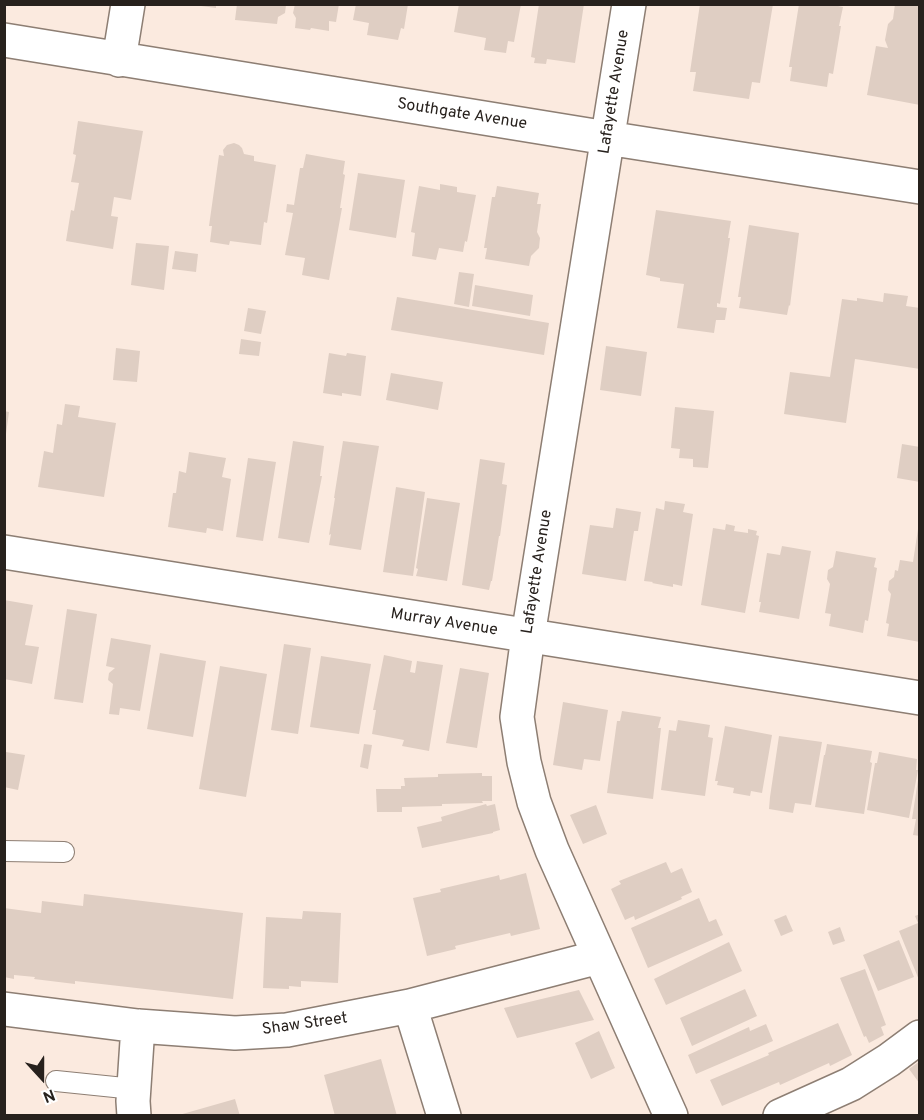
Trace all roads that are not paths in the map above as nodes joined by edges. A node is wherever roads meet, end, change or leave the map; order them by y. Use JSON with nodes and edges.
{"nodes":[{"id":1,"x":128,"y":4,"type":"edge"},
{"id":2,"x":629,"y":4,"type":"edge"},
{"id":3,"x":4,"y":40,"type":"edge"},
{"id":4,"x":119,"y":60,"type":"junction"},
{"id":5,"x":607,"y":138,"type":"junction"},
{"id":6,"x":920,"y":187,"type":"edge"},
{"id":7,"x":4,"y":552,"type":"edge"},
{"id":8,"x":528,"y":636,"type":"junction"},
{"id":9,"x":920,"y":698,"type":"edge"},
{"id":10,"x":4,"y":851,"type":"edge"},
{"id":11,"x":64,"y":852,"type":"dead end"},
{"id":12,"x":599,"y":957,"type":"junction"},
{"id":13,"x":410,"y":1006,"type":"junction"},
{"id":14,"x":4,"y":1009,"type":"edge"},
{"id":15,"x":138,"y":1026,"type":"junction"},
{"id":16,"x":920,"y":1037,"type":"edge"},
{"id":17,"x":56,"y":1081,"type":"dead end"},
{"id":18,"x":134,"y":1102,"type":"edge"},
{"id":19,"x":444,"y":1116,"type":"edge"},
{"id":20,"x":671,"y":1116,"type":"edge"},
{"id":21,"x":780,"y":1116,"type":"edge"}],
"edges":[{"from":1,"to":4,"type":"street"},
{"from":2,"to":5,"type":"street","name":"Lafayette Avenue"},
{"from":3,"to":4,"type":"street","name":"Southgate Avenue"},
{"from":4,"to":5,"type":"street","name":"Southgate Avenue"},
{"from":5,"to":6,"type":"street","name":"Southgate Avenue"},
{"from":5,"to":8,"type":"street","name":"Lafayette Avenue"},
{"from":7,"to":8,"type":"street","name":"Murray Avenue"},
{"from":8,"to":9,"type":"street","name":"Murray Avenue"},
{"from":8,"to":12,"type":"street","name":"Lafayette Avenue"},
{"from":10,"to":11,"type":"lane"},
{"from":12,"to":13,"type":"street","name":"Shaw Street"},
{"from":12,"to":20,"type":"street","name":"Lafayette Avenue"},
{"from":13,"to":15,"type":"street","name":"Shaw Street"},
{"from":13,"to":19,"type":"street"},
{"from":14,"to":15,"type":"street","name":"Shaw Street"},
{"from":15,"to":18,"type":"street"},
{"from":16,"to":21,"type":"street"},
{"from":17,"to":18,"type":"lane"}]}
